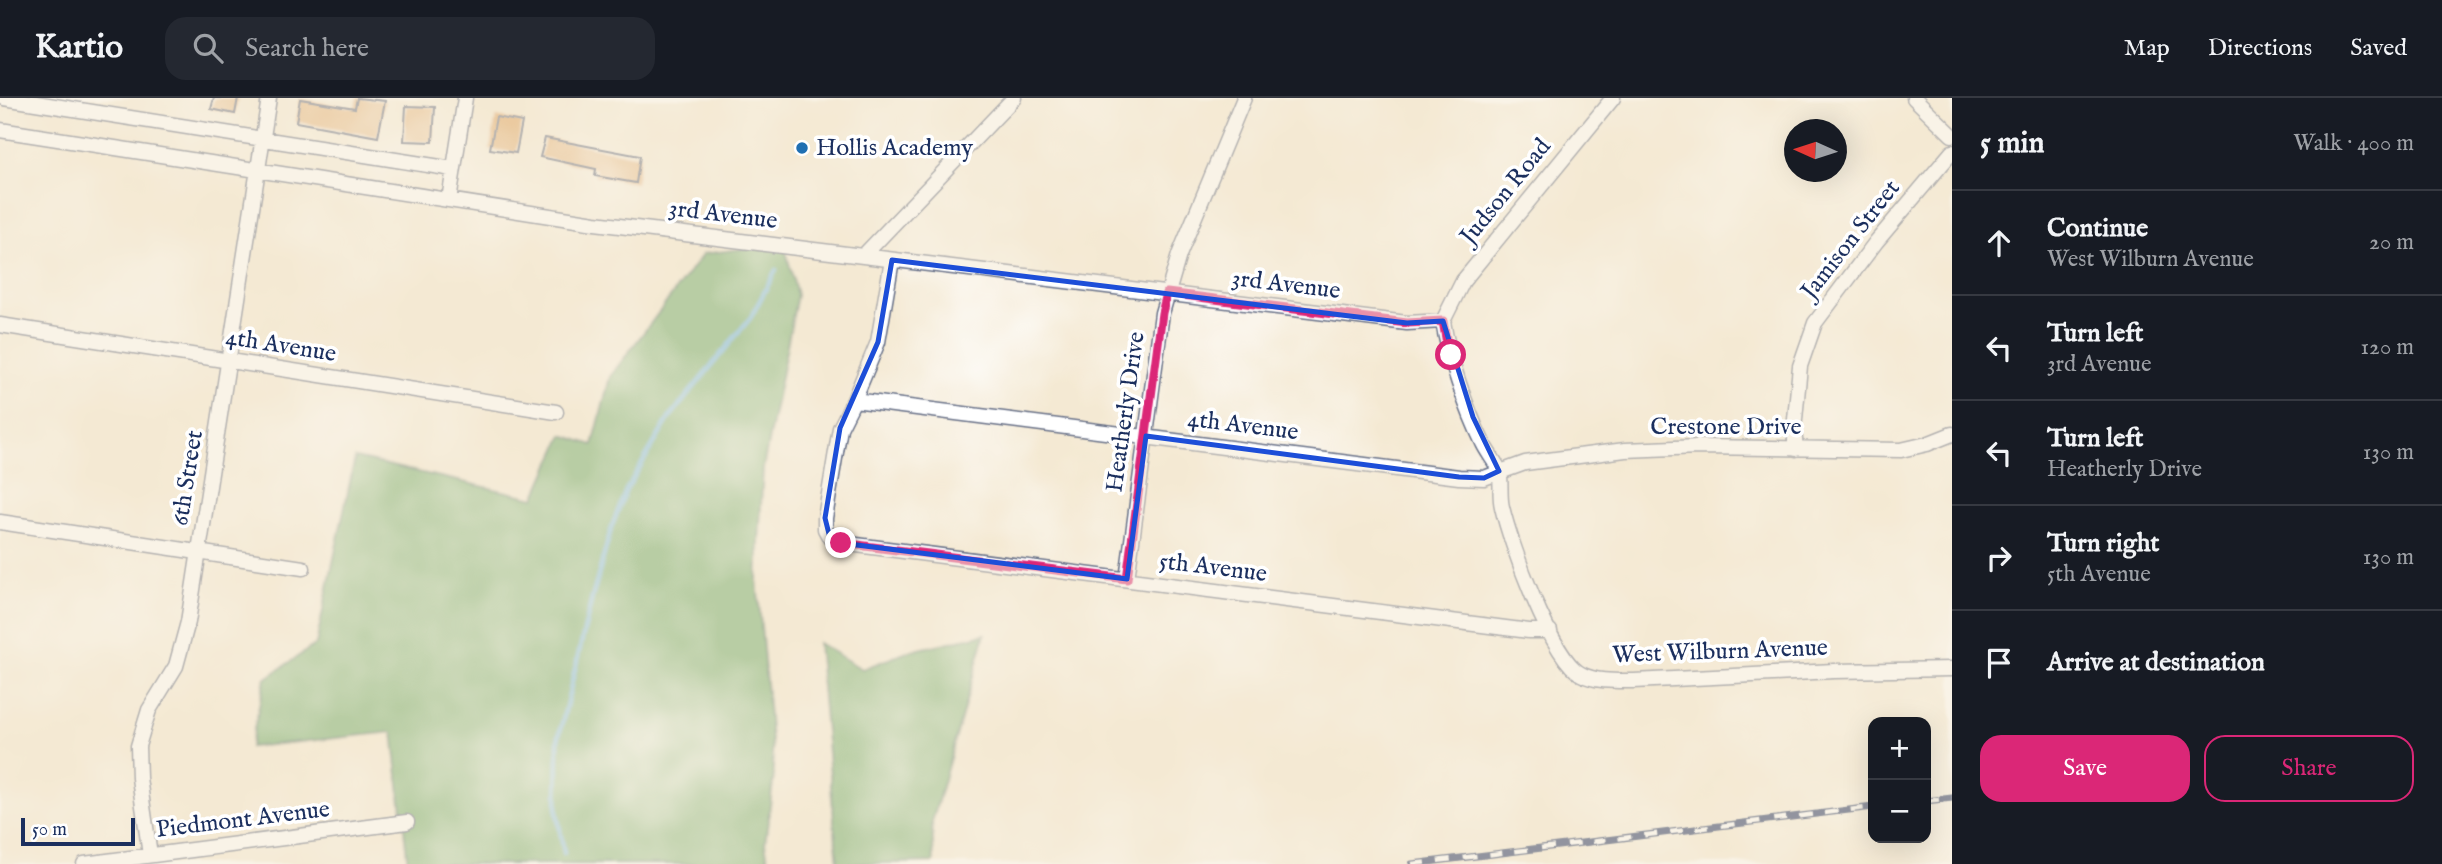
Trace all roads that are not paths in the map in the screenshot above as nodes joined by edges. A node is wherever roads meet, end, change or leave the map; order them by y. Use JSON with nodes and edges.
{"nodes":[{"id":1,"x":4,"y":98,"type":"edge"},
{"id":2,"x":269,"y":98,"type":"edge"},
{"id":3,"x":465,"y":98,"type":"edge"},
{"id":4,"x":1014,"y":98,"type":"edge"},
{"id":5,"x":1244,"y":98,"type":"edge"},
{"id":6,"x":1613,"y":98,"type":"edge"},
{"id":7,"x":1914,"y":98,"type":"edge"},
{"id":8,"x":0,"y":130,"type":"edge"},
{"id":9,"x":1952,"y":135,"type":"edge"},
{"id":10,"x":263,"y":139,"type":"junction"},
{"id":11,"x":1952,"y":152,"type":"edge"},
{"id":12,"x":453,"y":169,"type":"junction"},
{"id":13,"x":258,"y":170,"type":"junction"},
{"id":14,"x":449,"y":200,"type":"junction"},
{"id":15,"x":864,"y":255,"type":"junction"},
{"id":16,"x":892,"y":260,"type":"junction"},
{"id":17,"x":1167,"y":293,"type":"junction"},
{"id":18,"x":1443,"y":321,"type":"junction"},
{"id":19,"x":0,"y":325,"type":"edge"},
{"id":20,"x":229,"y":361,"type":"junction"},
{"id":21,"x":855,"y":400,"type":"junction"},
{"id":22,"x":556,"y":412,"type":"dead end"},
{"id":23,"x":1952,"y":434,"type":"edge"},
{"id":24,"x":1146,"y":436,"type":"junction"},
{"id":25,"x":1796,"y":449,"type":"junction"},
{"id":26,"x":1499,"y":471,"type":"junction"},
{"id":27,"x":0,"y":522,"type":"edge"},
{"id":28,"x":200,"y":553,"type":"junction"},
{"id":29,"x":303,"y":568,"type":"dead end"},
{"id":30,"x":1127,"y":579,"type":"junction"},
{"id":31,"x":1550,"y":631,"type":"junction"},
{"id":32,"x":1952,"y":670,"type":"edge"},
{"id":33,"x":408,"y":822,"type":"dead end"},
{"id":34,"x":150,"y":855,"type":"junction"},
{"id":35,"x":84,"y":864,"type":"edge"}],
"edges":[{"from":1,"to":10,"type":"street"},
{"from":2,"to":10,"type":"street","name":"6th Street"},
{"from":3,"to":12,"type":"street"},
{"from":4,"to":15,"type":"street"},
{"from":5,"to":17,"type":"street","name":"Heatherly Drive"},
{"from":6,"to":18,"type":"street","name":"Judson Road"},
{"from":7,"to":9,"type":"street"},
{"from":8,"to":13,"type":"street","name":"3rd Avenue"},
{"from":10,"to":12,"type":"street"},
{"from":10,"to":13,"type":"street","name":"6th Street"},
{"from":11,"to":25,"type":"street","name":"Jamison Street"},
{"from":12,"to":14,"type":"street"},
{"from":13,"to":14,"type":"street","name":"3rd Avenue"},
{"from":13,"to":20,"type":"street","name":"6th Street"},
{"from":14,"to":15,"type":"street","name":"3rd Avenue"},
{"from":15,"to":16,"type":"street","name":"3rd Avenue"},
{"from":16,"to":17,"type":"street","name":"3rd Avenue"},
{"from":16,"to":21,"type":"street"},
{"from":17,"to":18,"type":"street","name":"3rd Avenue"},
{"from":17,"to":24,"type":"street","name":"Heatherly Drive"},
{"from":18,"to":26,"type":"street","name":"West Wilburn Avenue"},
{"from":19,"to":20,"type":"street","name":"4th Avenue"},
{"from":20,"to":22,"type":"street","name":"4th Avenue"},
{"from":20,"to":28,"type":"street","name":"6th Street"},
{"from":21,"to":24,"type":"street","name":"4th Avenue"},
{"from":21,"to":30,"type":"street","name":"5th Avenue"},
{"from":23,"to":25,"type":"street","name":"Crestone Drive"},
{"from":24,"to":26,"type":"street","name":"4th Avenue"},
{"from":24,"to":30,"type":"street","name":"Heatherly Drive"},
{"from":25,"to":26,"type":"street","name":"Crestone Drive"},
{"from":26,"to":31,"type":"street","name":"West Wilburn Avenue"},
{"from":27,"to":28,"type":"street"},
{"from":28,"to":29,"type":"street"},
{"from":28,"to":34,"type":"street","name":"6th Street"},
{"from":30,"to":31,"type":"street","name":"5th Avenue"},
{"from":31,"to":32,"type":"street","name":"West Wilburn Avenue"},
{"from":33,"to":34,"type":"street","name":"Piedmont Avenue"},
{"from":34,"to":35,"type":"street","name":"Piedmont Avenue"}]}
